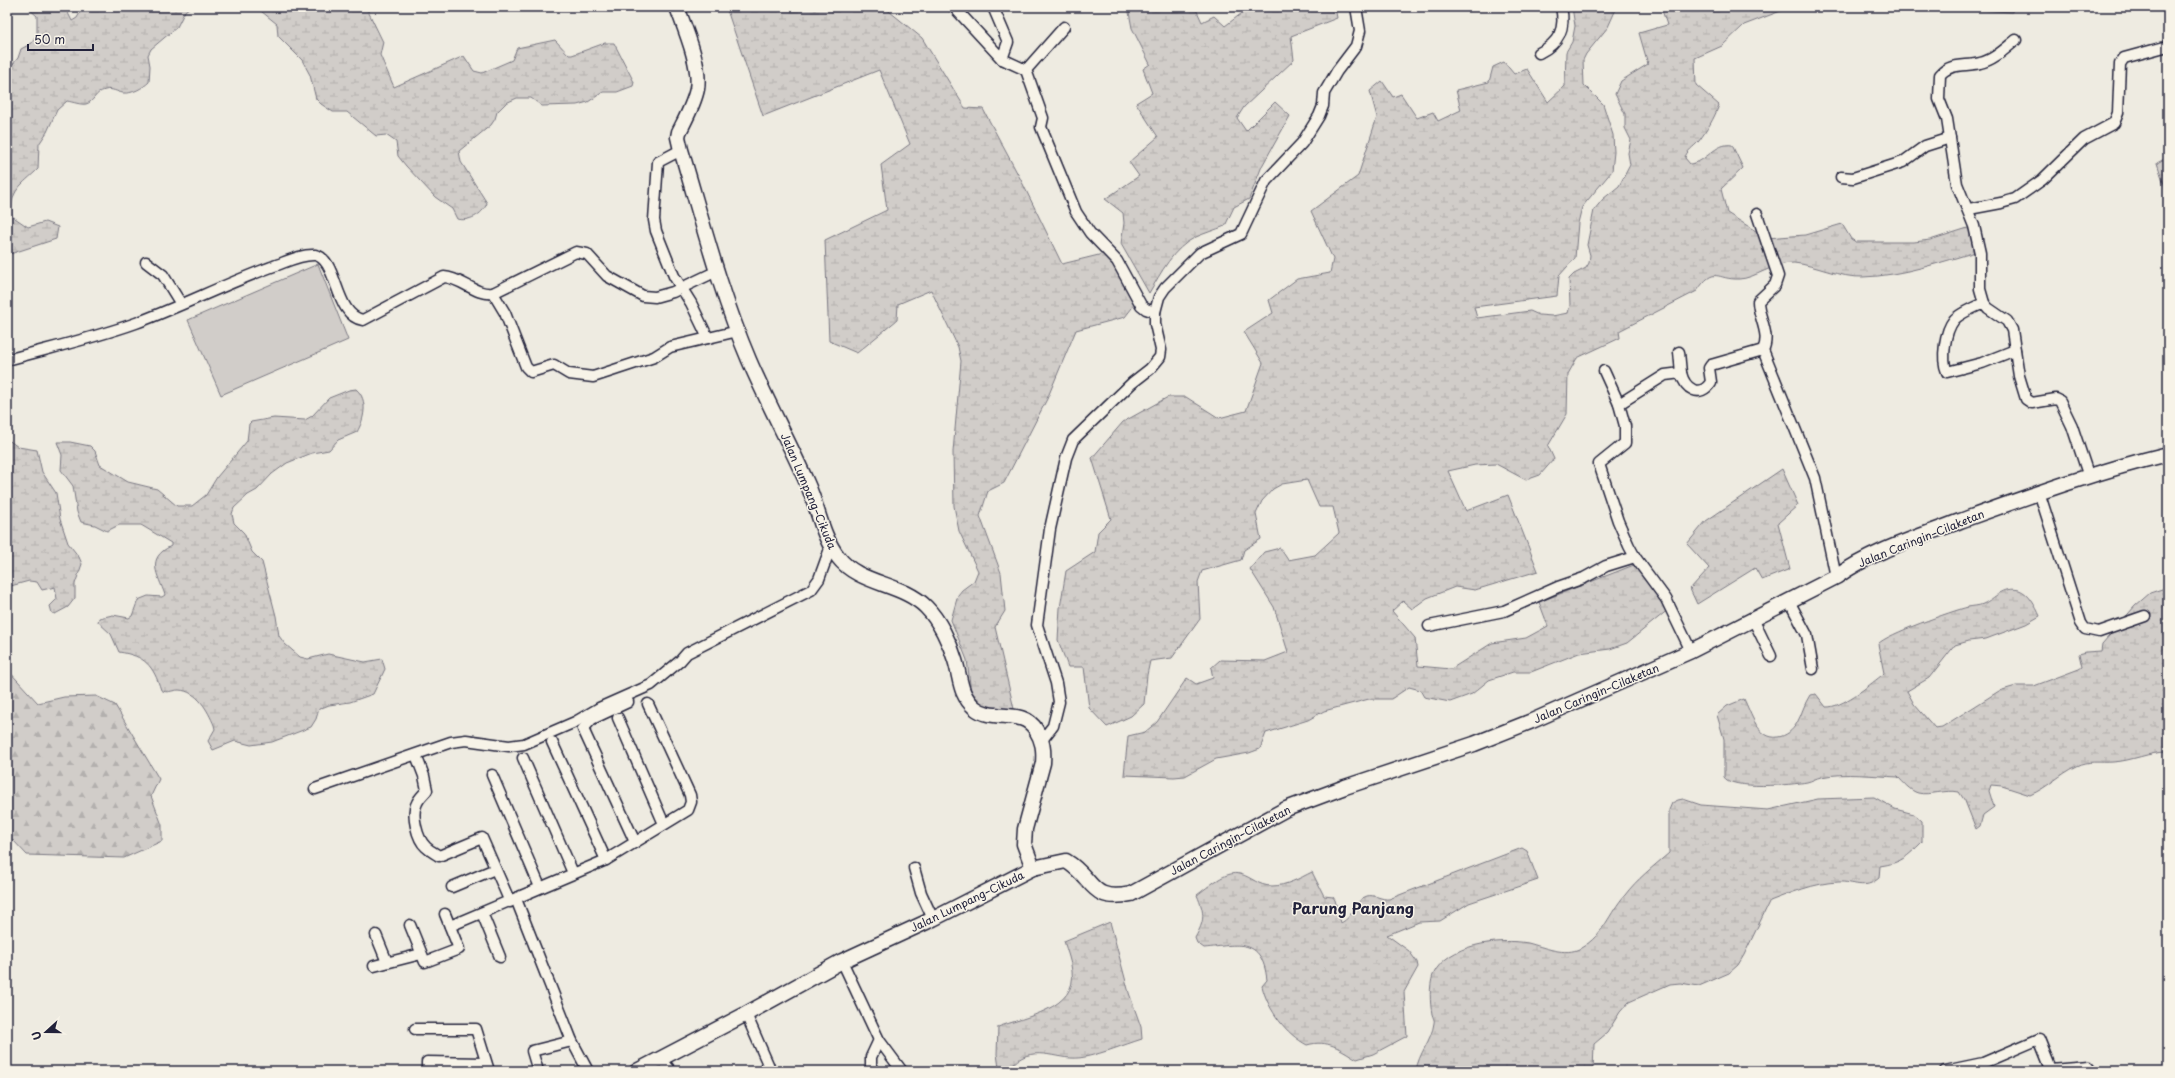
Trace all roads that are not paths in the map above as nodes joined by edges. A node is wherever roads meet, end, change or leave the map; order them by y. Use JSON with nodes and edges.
{"nodes":[{"id":1,"x":677,"y":7,"type":"edge"},
{"id":2,"x":954,"y":7,"type":"edge"},
{"id":3,"x":993,"y":7,"type":"edge"},
{"id":4,"x":1356,"y":7,"type":"edge"},
{"id":5,"x":1561,"y":7,"type":"edge"},
{"id":6,"x":1064,"y":27,"type":"dead end"},
{"id":7,"x":2016,"y":40,"type":"dead end"},
{"id":8,"x":2168,"y":46,"type":"edge"},
{"id":9,"x":1540,"y":53,"type":"dead end"},
{"id":10,"x":1002,"y":59,"type":"junction"},
{"id":11,"x":1026,"y":70,"type":"junction"},
{"id":12,"x":1950,"y":138,"type":"junction"},
{"id":13,"x":681,"y":150,"type":"junction"},
{"id":14,"x":1841,"y":177,"type":"dead end"},
{"id":15,"x":1969,"y":209,"type":"junction"},
{"id":16,"x":1757,"y":214,"type":"dead end"},
{"id":17,"x":146,"y":262,"type":"dead end"},
{"id":18,"x":717,"y":271,"type":"junction"},
{"id":19,"x":681,"y":287,"type":"junction"},
{"id":20,"x":493,"y":293,"type":"junction"},
{"id":21,"x":1984,"y":302,"type":"junction"},
{"id":22,"x":181,"y":304,"type":"junction"},
{"id":23,"x":1155,"y":312,"type":"junction"},
{"id":24,"x":738,"y":331,"type":"junction"},
{"id":25,"x":708,"y":338,"type":"junction"},
{"id":26,"x":1763,"y":350,"type":"junction"},
{"id":27,"x":2015,"y":350,"type":"junction"},
{"id":28,"x":1679,"y":352,"type":"dead end"},
{"id":29,"x":7,"y":360,"type":"edge"},
{"id":30,"x":1604,"y":371,"type":"dead end"},
{"id":31,"x":1681,"y":373,"type":"junction"},
{"id":32,"x":1619,"y":404,"type":"junction"},
{"id":33,"x":2168,"y":454,"type":"edge"},
{"id":34,"x":2089,"y":477,"type":"junction"},
{"id":35,"x":2039,"y":492,"type":"junction"},
{"id":36,"x":831,"y":546,"type":"junction"},
{"id":37,"x":1635,"y":557,"type":"junction"},
{"id":38,"x":1836,"y":577,"type":"junction"},
{"id":39,"x":1789,"y":601,"type":"junction"},
{"id":40,"x":2145,"y":616,"type":"dead end"},
{"id":41,"x":1753,"y":619,"type":"junction"},
{"id":42,"x":1429,"y":626,"type":"dead end"},
{"id":43,"x":1691,"y":650,"type":"junction"},
{"id":44,"x":1772,"y":656,"type":"dead end"},
{"id":45,"x":1813,"y":669,"type":"dead end"},
{"id":46,"x":651,"y":685,"type":"junction"},
{"id":47,"x":648,"y":704,"type":"dead end"},
{"id":48,"x":618,"y":718,"type":"dead end"},
{"id":49,"x":1042,"y":740,"type":"junction"},
{"id":50,"x":552,"y":742,"type":"dead end"},
{"id":51,"x":416,"y":755,"type":"junction"},
{"id":52,"x":523,"y":758,"type":"dead end"},
{"id":53,"x":492,"y":775,"type":"dead end"},
{"id":54,"x":315,"y":789,"type":"dead end"},
{"id":55,"x":664,"y":824,"type":"junction"},
{"id":56,"x":635,"y":842,"type":"junction"},
{"id":57,"x":606,"y":860,"type":"junction"},
{"id":58,"x":914,"y":868,"type":"dead end"},
{"id":59,"x":1034,"y":868,"type":"junction"},
{"id":60,"x":495,"y":869,"type":"junction"},
{"id":61,"x":573,"y":873,"type":"junction"},
{"id":62,"x":452,"y":887,"type":"dead end"},
{"id":63,"x":540,"y":887,"type":"junction"},
{"id":64,"x":513,"y":900,"type":"junction"},
{"id":65,"x":482,"y":913,"type":"junction"},
{"id":66,"x":445,"y":914,"type":"dead end"},
{"id":67,"x":932,"y":919,"type":"junction"},
{"id":68,"x":410,"y":925,"type":"dead end"},
{"id":69,"x":450,"y":926,"type":"junction"},
{"id":70,"x":376,"y":935,"type":"dead end"},
{"id":71,"x":421,"y":954,"type":"junction"},
{"id":72,"x":500,"y":957,"type":"dead end"},
{"id":73,"x":842,"y":961,"type":"junction"},
{"id":74,"x":387,"y":962,"type":"junction"},
{"id":75,"x":374,"y":966,"type":"dead end"},
{"id":76,"x":746,"y":1014,"type":"junction"},
{"id":77,"x":415,"y":1029,"type":"dead end"},
{"id":78,"x":879,"y":1040,"type":"junction"},
{"id":79,"x":572,"y":1041,"type":"junction"},
{"id":80,"x":661,"y":1059,"type":"junction"},
{"id":81,"x":487,"y":1067,"type":"edge"},
{"id":82,"x":1983,"y":1067,"type":"edge"},
{"id":83,"x":427,"y":1071,"type":"edge"},
{"id":84,"x":538,"y":1071,"type":"edge"},
{"id":85,"x":588,"y":1071,"type":"edge"},
{"id":86,"x":637,"y":1071,"type":"edge"},
{"id":87,"x":671,"y":1071,"type":"edge"},
{"id":88,"x":771,"y":1071,"type":"edge"},
{"id":89,"x":871,"y":1071,"type":"edge"},
{"id":90,"x":902,"y":1071,"type":"edge"},
{"id":91,"x":1945,"y":1071,"type":"edge"},
{"id":92,"x":2092,"y":1071,"type":"edge"}],
"edges":[{"from":1,"to":13,"type":"street","name":"Jalan Lumpang–Cikuda"},
{"from":2,"to":10,"type":"street"},
{"from":3,"to":10,"type":"street"},
{"from":4,"to":23,"type":"street"},
{"from":5,"to":9,"type":"street"},
{"from":6,"to":11,"type":"street"},
{"from":7,"to":12,"type":"street"},
{"from":8,"to":15,"type":"street"},
{"from":10,"to":11,"type":"street"},
{"from":11,"to":23,"type":"street"},
{"from":12,"to":14,"type":"street"},
{"from":12,"to":15,"type":"street"},
{"from":13,"to":18,"type":"street","name":"Jalan Lumpang–Cikuda"},
{"from":13,"to":19,"type":"street"},
{"from":15,"to":21,"type":"street"},
{"from":16,"to":26,"type":"street"},
{"from":17,"to":22,"type":"street"},
{"from":18,"to":19,"type":"street"},
{"from":18,"to":24,"type":"street","name":"Jalan Lumpang–Cikuda"},
{"from":19,"to":20,"type":"street"},
{"from":19,"to":25,"type":"street"},
{"from":20,"to":22,"type":"street"},
{"from":20,"to":25,"type":"street"},
{"from":21,"to":27,"type":"street"},
{"from":21,"to":27,"type":"street"},
{"from":22,"to":29,"type":"street"},
{"from":23,"to":49,"type":"street"},
{"from":24,"to":25,"type":"street"},
{"from":24,"to":36,"type":"street","name":"Jalan Lumpang–Cikuda"},
{"from":26,"to":31,"type":"street"},
{"from":26,"to":38,"type":"street"},
{"from":27,"to":34,"type":"street"},
{"from":28,"to":31,"type":"street"},
{"from":30,"to":32,"type":"street"},
{"from":31,"to":32,"type":"street"},
{"from":32,"to":37,"type":"street"},
{"from":33,"to":34,"type":"street","name":"Jalan Caringin–Cilaketan"},
{"from":34,"to":35,"type":"street","name":"Jalan Caringin–Cilaketan"},
{"from":35,"to":38,"type":"street","name":"Jalan Caringin–Cilaketan"},
{"from":35,"to":40,"type":"street"},
{"from":36,"to":46,"type":"street"},
{"from":36,"to":49,"type":"street","name":"Jalan Lumpang–Cikuda"},
{"from":37,"to":42,"type":"street"},
{"from":37,"to":43,"type":"street"},
{"from":38,"to":39,"type":"street","name":"Jalan Caringin–Cilaketan"},
{"from":39,"to":41,"type":"street","name":"Jalan Caringin–Cilaketan"},
{"from":39,"to":45,"type":"street"},
{"from":41,"to":43,"type":"street","name":"Jalan Caringin–Cilaketan"},
{"from":41,"to":44,"type":"street"},
{"from":43,"to":59,"type":"street","name":"Jalan Caringin–Cilaketan"},
{"from":46,"to":51,"type":"street"},
{"from":46,"to":56,"type":"street"},
{"from":47,"to":55,"type":"street"},
{"from":48,"to":55,"type":"street"},
{"from":49,"to":59,"type":"street","name":"Jalan Lumpang–Cikuda"},
{"from":50,"to":57,"type":"street"},
{"from":51,"to":54,"type":"street"},
{"from":51,"to":60,"type":"street"},
{"from":52,"to":61,"type":"street"},
{"from":53,"to":63,"type":"street"},
{"from":55,"to":56,"type":"street"},
{"from":56,"to":57,"type":"street"},
{"from":57,"to":61,"type":"street"},
{"from":58,"to":67,"type":"street"},
{"from":59,"to":67,"type":"street","name":"Jalan Lumpang–Cikuda"},
{"from":60,"to":62,"type":"street"},
{"from":60,"to":64,"type":"street"},
{"from":61,"to":63,"type":"street"},
{"from":63,"to":64,"type":"street"},
{"from":64,"to":65,"type":"street"},
{"from":64,"to":79,"type":"street"},
{"from":65,"to":69,"type":"street"},
{"from":65,"to":72,"type":"street"},
{"from":66,"to":69,"type":"street"},
{"from":67,"to":73,"type":"street","name":"Jalan Lumpang–Cikuda"},
{"from":68,"to":71,"type":"street"},
{"from":69,"to":71,"type":"street"},
{"from":70,"to":74,"type":"street"},
{"from":71,"to":74,"type":"street"},
{"from":73,"to":76,"type":"street","name":"Jalan Lumpang–Cikuda"},
{"from":73,"to":78,"type":"street"},
{"from":74,"to":75,"type":"street"},
{"from":76,"to":80,"type":"street","name":"Jalan Lumpang–Cikuda"},
{"from":76,"to":88,"type":"street"},
{"from":77,"to":81,"type":"street"},
{"from":78,"to":89,"type":"street"},
{"from":78,"to":90,"type":"street"},
{"from":79,"to":84,"type":"street"},
{"from":79,"to":85,"type":"street"},
{"from":80,"to":86,"type":"street","name":"Jalan Lumpang–Cikuda"},
{"from":80,"to":87,"type":"street"},
{"from":81,"to":83,"type":"street"},
{"from":82,"to":91,"type":"street"},
{"from":82,"to":92,"type":"street"}]}
